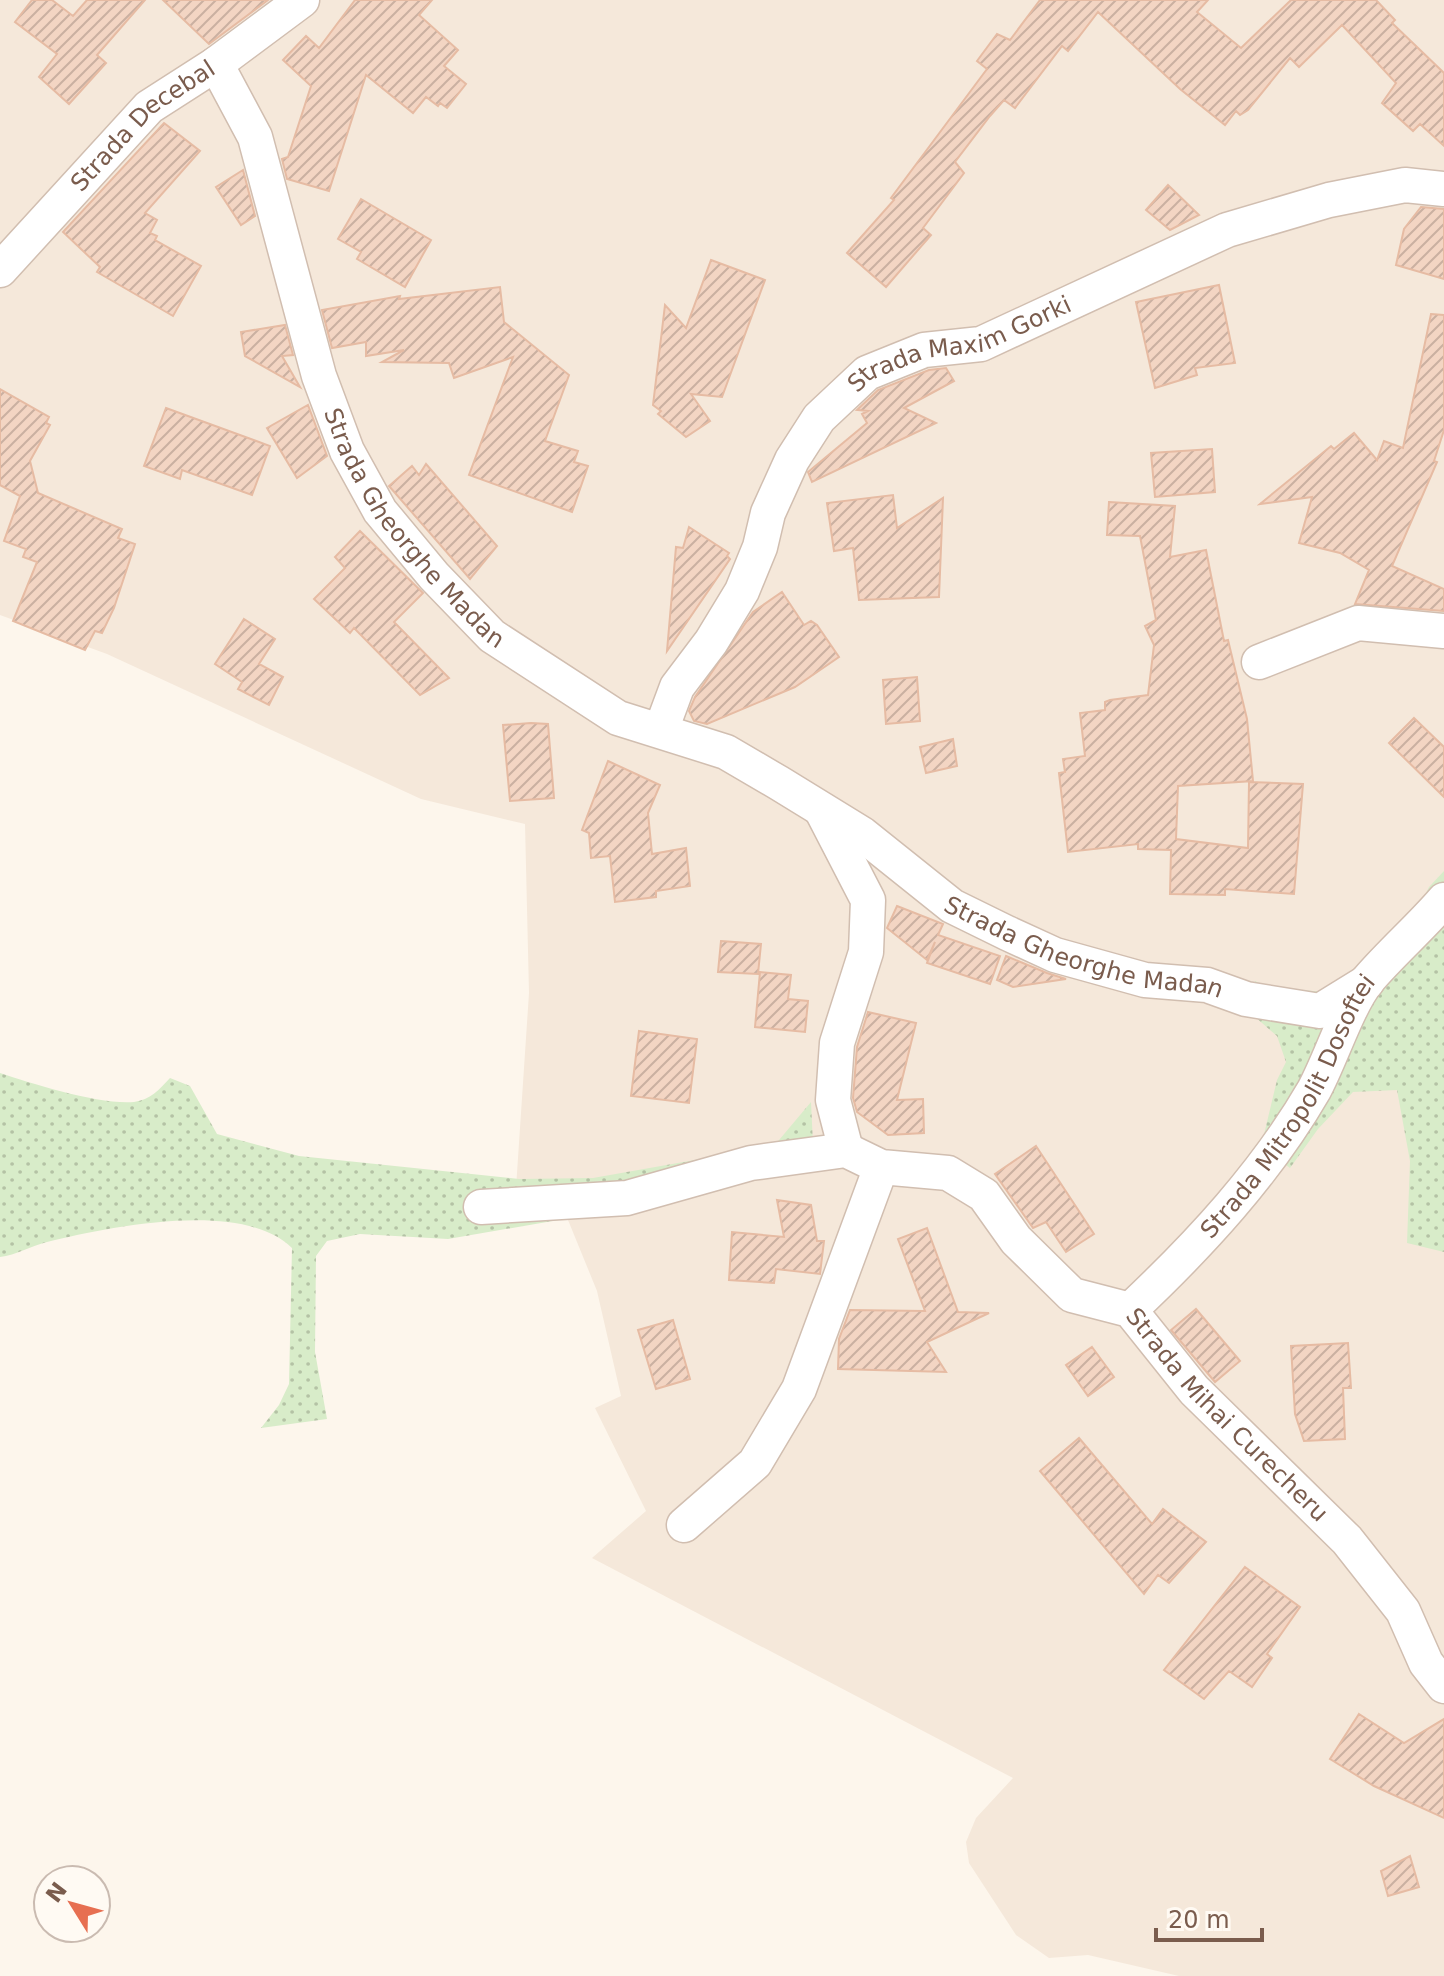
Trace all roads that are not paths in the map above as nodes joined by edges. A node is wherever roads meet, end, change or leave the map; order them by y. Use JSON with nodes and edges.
{"nodes":[{"id":1,"x":302,"y":0,"type":"edge"},
{"id":2,"x":216,"y":64,"type":"junction"},
{"id":3,"x":1444,"y":189,"type":"edge"},
{"id":4,"x":0,"y":270,"type":"edge"},
{"id":5,"x":1444,"y":631,"type":"edge"},
{"id":6,"x":1259,"y":662,"type":"dead end"},
{"id":7,"x":661,"y":730,"type":"junction"},
{"id":8,"x":822,"y":810,"type":"junction"},
{"id":9,"x":1444,"y":900,"type":"edge"},
{"id":10,"x":1367,"y":982,"type":"junction"},
{"id":11,"x":846,"y":1150,"type":"junction"},
{"id":12,"x":881,"y":1167,"type":"junction"},
{"id":13,"x":481,"y":1207,"type":"dead end"},
{"id":14,"x":1130,"y":1310,"type":"junction"},
{"id":15,"x":684,"y":1525,"type":"dead end"},
{"id":16,"x":1444,"y":1686,"type":"edge"}],
"edges":[{"from":1,"to":2,"type":"street","name":"Strada Decebal"},
{"from":2,"to":4,"type":"street","name":"Strada Decebal"},
{"from":2,"to":7,"type":"street","name":"Strada Gheorghe Madan"},
{"from":3,"to":7,"type":"street","name":"Strada Maxim Gorki"},
{"from":5,"to":6,"type":"street"},
{"from":7,"to":8,"type":"street","name":"Strada Gheorghe Madan"},
{"from":8,"to":10,"type":"street","name":"Strada Gheorghe Madan"},
{"from":8,"to":11,"type":"street"},
{"from":9,"to":10,"type":"street","name":"Strada Mitropolit Dosoftei"},
{"from":10,"to":14,"type":"street","name":"Strada Mitropolit Dosoftei"},
{"from":11,"to":12,"type":"street","name":"Strada Mihai Curecheru"},
{"from":11,"to":13,"type":"street"},
{"from":12,"to":14,"type":"street","name":"Strada Mihai Curecheru"},
{"from":12,"to":15,"type":"street"},
{"from":14,"to":16,"type":"street","name":"Strada Mihai Curecheru"}]}
